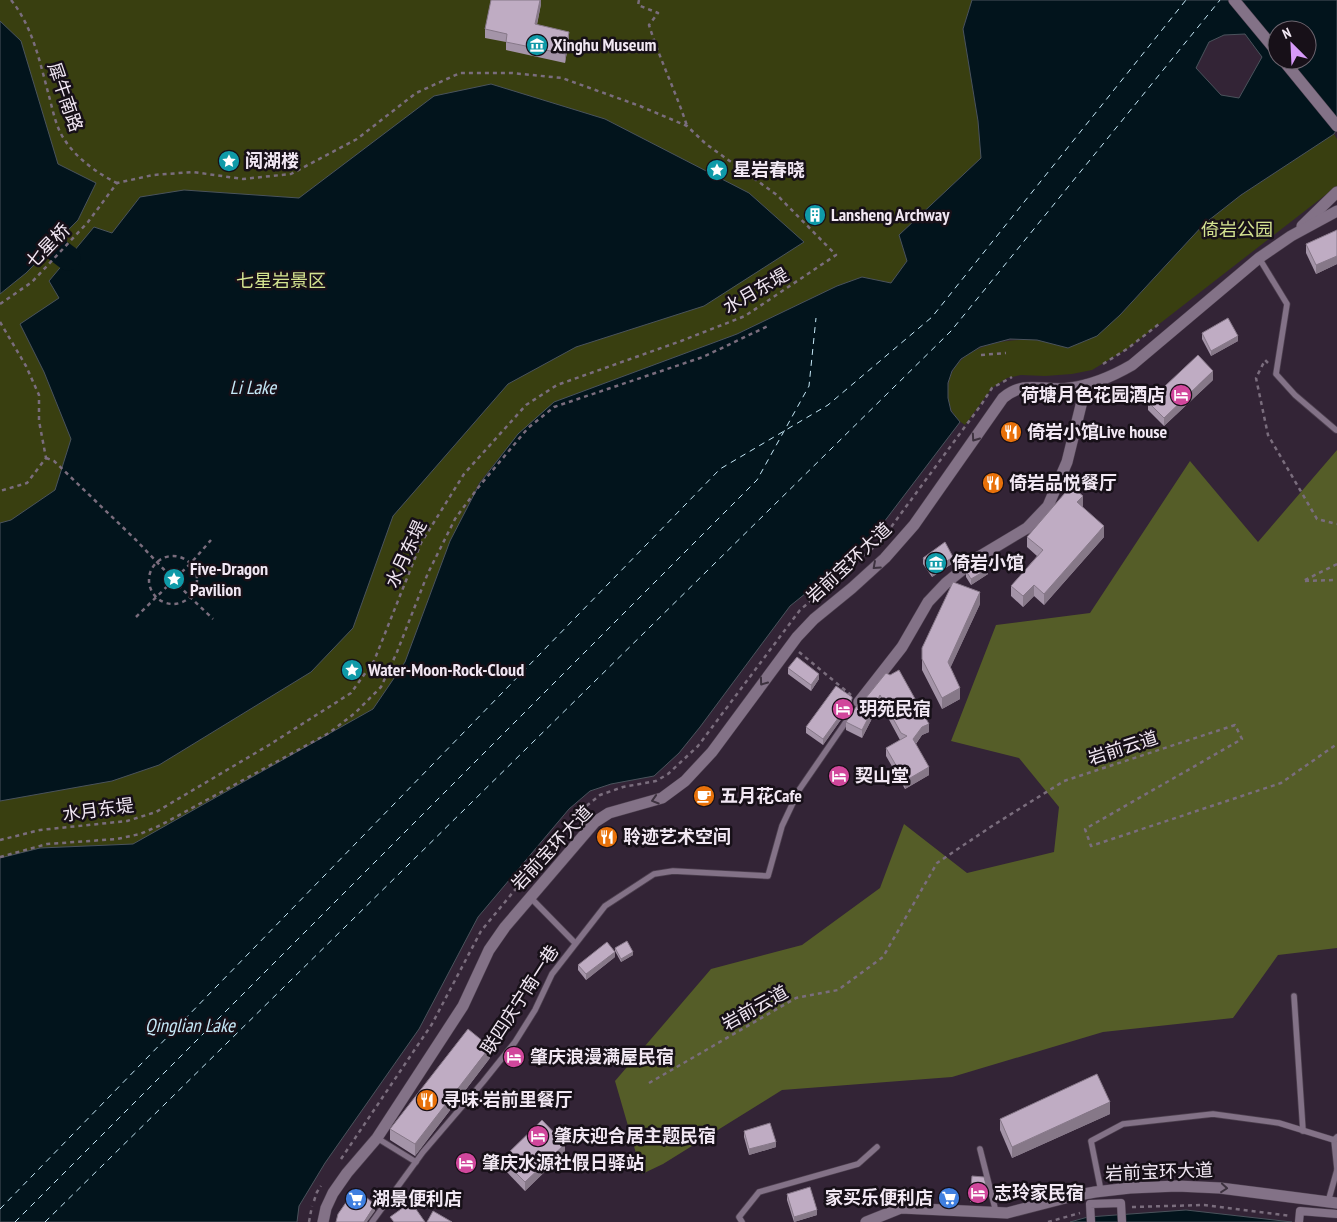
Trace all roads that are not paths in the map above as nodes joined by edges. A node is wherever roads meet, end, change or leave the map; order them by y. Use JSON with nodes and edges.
{"nodes":[{"id":1,"x":1234,"y":0,"type":"edge"},
{"id":2,"x":1267,"y":40,"type":"edge"},
{"id":3,"x":1291,"y":70,"type":"edge"},
{"id":4,"x":1337,"y":126,"type":"edge"},
{"id":5,"x":1337,"y":192,"type":"edge"},
{"id":6,"x":1337,"y":212,"type":"edge"},
{"id":7,"x":1291,"y":236,"type":"junction"},
{"id":8,"x":1259,"y":258,"type":"junction"},
{"id":9,"x":1086,"y":385,"type":"junction"},
{"id":10,"x":1336,"y":430,"type":"edge"},
{"id":11,"x":860,"y":702,"type":"joint"},
{"id":12,"x":530,"y":898,"type":"junction"},
{"id":13,"x":576,"y":943,"type":"junction"},
{"id":14,"x":1294,"y":996,"type":"dead end"},
{"id":15,"x":1303,"y":1131,"type":"junction"},
{"id":16,"x":377,"y":1138,"type":"junction"},
{"id":17,"x":1335,"y":1139,"type":"edge"},
{"id":18,"x":877,"y":1147,"type":"dead end"},
{"id":19,"x":980,"y":1149,"type":"dead end"},
{"id":20,"x":416,"y":1162,"type":"junction"},
{"id":21,"x":1337,"y":1170,"type":"edge"},
{"id":22,"x":1101,"y":1191,"type":"junction"},
{"id":23,"x":1332,"y":1203,"type":"edge"},
{"id":24,"x":996,"y":1212,"type":"junction"},
{"id":25,"x":1337,"y":1214,"type":"edge"},
{"id":26,"x":1299,"y":1219,"type":"edge"},
{"id":27,"x":323,"y":1222,"type":"edge"},
{"id":28,"x":372,"y":1222,"type":"edge"},
{"id":29,"x":742,"y":1222,"type":"edge"},
{"id":30,"x":866,"y":1222,"type":"edge"},
{"id":31,"x":1091,"y":1222,"type":"edge"},
{"id":32,"x":1122,"y":1222,"type":"edge"}],
"edges":[{"from":1,"to":2,"type":"street"},
{"from":3,"to":4,"type":"street"},
{"from":5,"to":7,"type":"street"},
{"from":6,"to":7,"type":"street"},
{"from":7,"to":8,"type":"street"},
{"from":8,"to":9,"type":"street"},
{"from":8,"to":10,"type":"lane"},
{"from":9,"to":11,"type":"street"},
{"from":9,"to":12,"type":"street","name":"岩前宝环大道","one_way":true},
{"from":11,"to":13,"type":"lane","name":"联四庆宁南一巷"},
{"from":12,"to":13,"type":"lane"},
{"from":12,"to":16,"type":"street","name":"岩前宝环大道"},
{"from":13,"to":20,"type":"lane","name":"联四庆宁南一巷"},
{"from":14,"to":15,"type":"lane"},
{"from":15,"to":17,"type":"lane"},
{"from":15,"to":22,"type":"lane"},
{"from":16,"to":20,"type":"lane"},
{"from":16,"to":27,"type":"street","name":"岩前宝环大道"},
{"from":17,"to":21,"type":"lane"},
{"from":18,"to":29,"type":"lane"},
{"from":19,"to":24,"type":"lane"},
{"from":20,"to":28,"type":"lane","name":"联四庆宁南一巷"},
{"from":21,"to":23,"type":"lane"},
{"from":22,"to":23,"type":"street","name":"岩前宝环大道","one_way":true},
{"from":22,"to":24,"type":"street","name":"岩前宝环大道"},
{"from":24,"to":30,"type":"street","name":"岩前宝环大道"},
{"from":25,"to":26,"type":"street"},
{"from":31,"to":32,"type":"street"}]}
